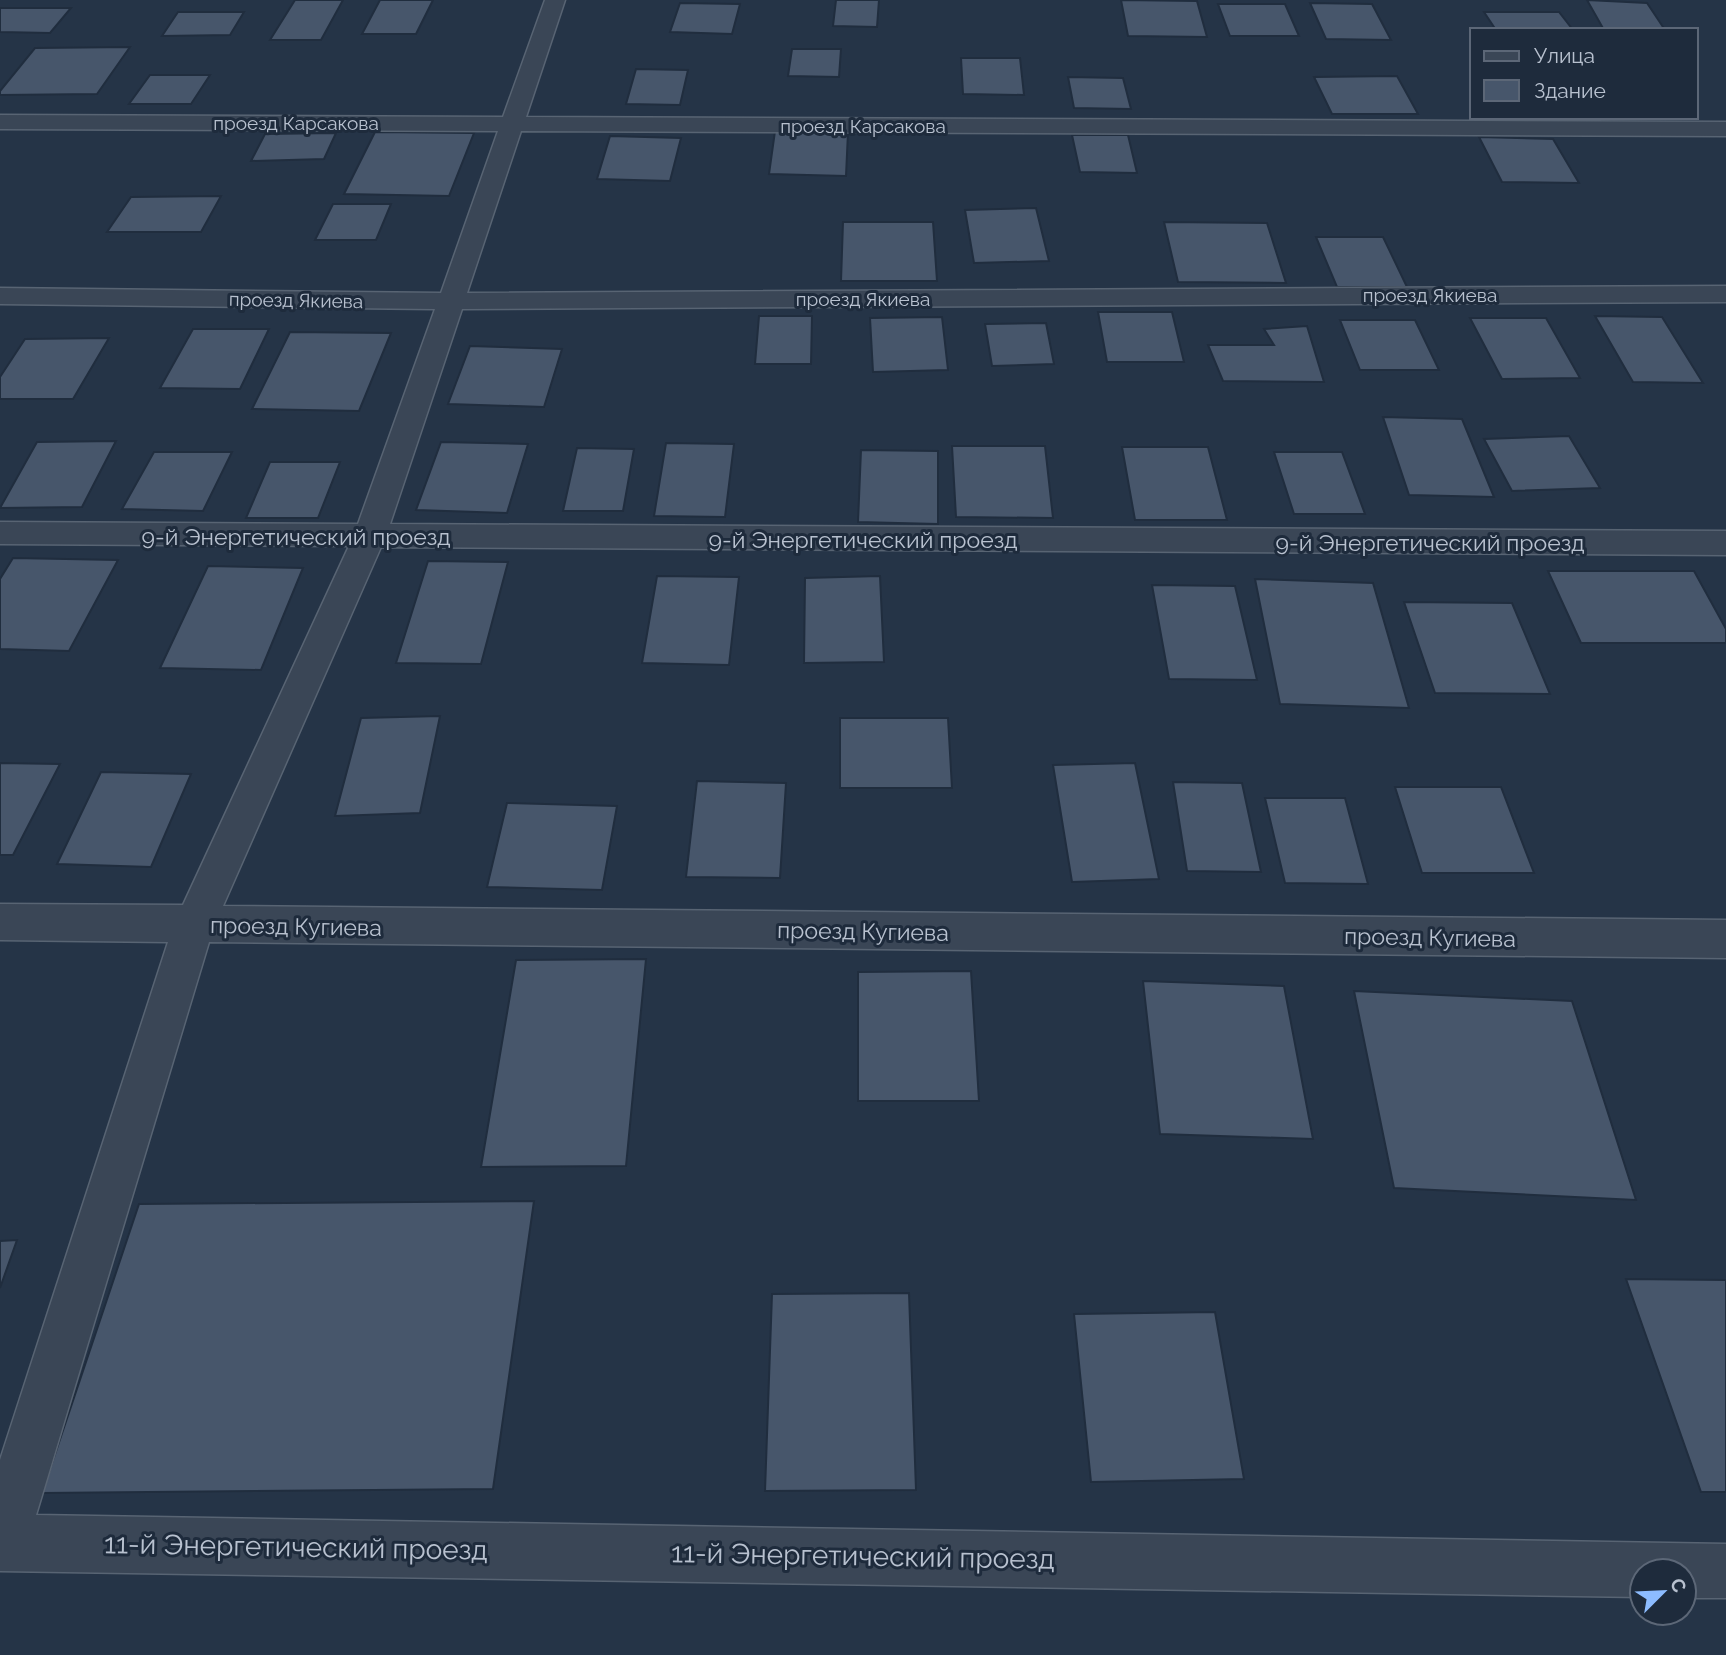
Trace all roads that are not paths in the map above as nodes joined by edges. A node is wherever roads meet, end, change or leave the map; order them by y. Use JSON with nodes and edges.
{"nodes":[{"id":1,"x":555,"y":0,"type":"edge"},
{"id":2,"x":0,"y":122,"type":"edge"},
{"id":3,"x":511,"y":124,"type":"junction"},
{"id":4,"x":1726,"y":129,"type":"edge"},
{"id":5,"x":1726,"y":293,"type":"edge"},
{"id":6,"x":0,"y":296,"type":"edge"},
{"id":7,"x":450,"y":302,"type":"junction"},
{"id":8,"x":0,"y":533,"type":"edge"},
{"id":9,"x":370,"y":536,"type":"junction"},
{"id":10,"x":1726,"y":543,"type":"edge"},
{"id":11,"x":0,"y":922,"type":"edge"},
{"id":12,"x":194,"y":925,"type":"junction"},
{"id":13,"x":1726,"y":939,"type":"edge"},
{"id":14,"x":0,"y":1543,"type":"edge"},
{"id":15,"x":1726,"y":1571,"type":"edge"}],
"edges":[{"from":1,"to":3,"type":"street"},
{"from":2,"to":3,"type":"street","name":"проезд Карсакова"},
{"from":3,"to":4,"type":"street","name":"проезд Карсакова"},
{"from":3,"to":7,"type":"street"},
{"from":5,"to":7,"type":"street","name":"проезд Якиева"},
{"from":6,"to":7,"type":"street","name":"проезд Якиева"},
{"from":7,"to":9,"type":"street"},
{"from":8,"to":9,"type":"street","name":"9-й Энергетический проезд"},
{"from":9,"to":10,"type":"street","name":"9-й Энергетический проезд"},
{"from":9,"to":12,"type":"street"},
{"from":11,"to":12,"type":"street","name":"проезд Кугиева"},
{"from":12,"to":13,"type":"street","name":"проезд Кугиева"},
{"from":12,"to":14,"type":"street"},
{"from":14,"to":15,"type":"street","name":"11-й Энергетический проезд"}]}
